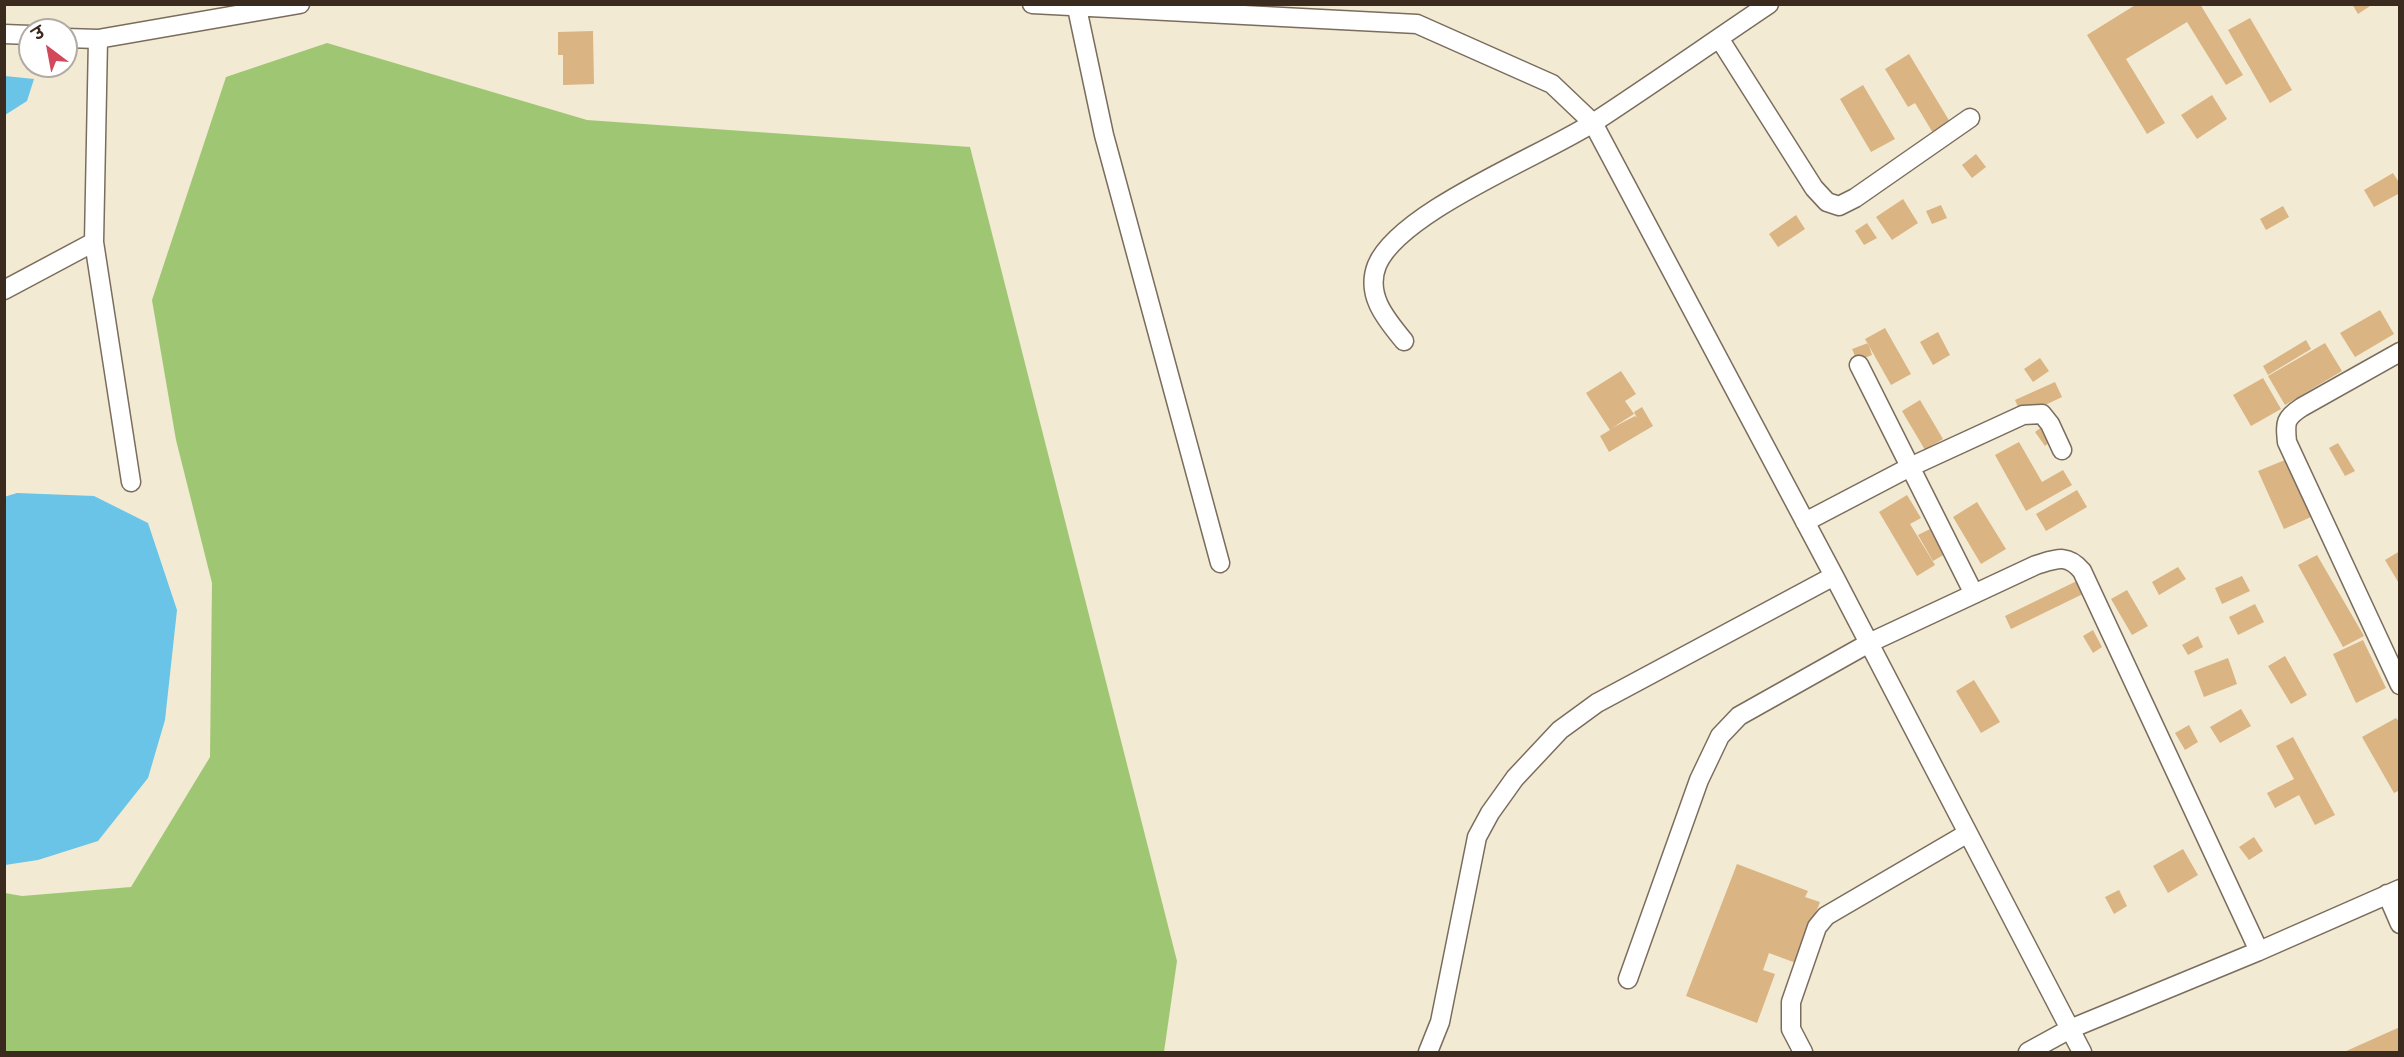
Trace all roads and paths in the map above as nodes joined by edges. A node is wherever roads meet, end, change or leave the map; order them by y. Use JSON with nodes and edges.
{"nodes":[{"id":1,"x":300,"y":4,"type":"edge"},
{"id":2,"x":1032,"y":4,"type":"edge"},
{"id":3,"x":1770,"y":4,"type":"edge"},
{"id":4,"x":1077,"y":8,"type":"junction"},
{"id":5,"x":1370,"y":13,"type":"edge"},
{"id":6,"x":78,"y":38,"type":"edge"},
{"id":7,"x":1719,"y":38,"type":"junction"},
{"id":8,"x":98,"y":39,"type":"junction"},
{"id":9,"x":1970,"y":118,"type":"dead end"},
{"id":10,"x":1593,"y":123,"type":"junction"},
{"id":11,"x":94,"y":242,"type":"junction"},
{"id":12,"x":4,"y":290,"type":"edge"},
{"id":13,"x":1404,"y":341,"type":"dead end"},
{"id":14,"x":2400,"y":352,"type":"edge"},
{"id":15,"x":1859,"y":365,"type":"dead end"},
{"id":16,"x":2062,"y":450,"type":"dead end"},
{"id":17,"x":1910,"y":467,"type":"junction"},
{"id":18,"x":131,"y":482,"type":"dead end"},
{"id":19,"x":1805,"y":522,"type":"junction"},
{"id":20,"x":1220,"y":563,"type":"dead end"},
{"id":21,"x":1834,"y":576,"type":"junction"},
{"id":22,"x":1974,"y":594,"type":"junction"},
{"id":23,"x":1869,"y":643,"type":"junction"},
{"id":24,"x":2400,"y":685,"type":"edge"},
{"id":25,"x":1968,"y":833,"type":"junction"},
{"id":26,"x":2393,"y":892,"type":"edge"},
{"id":27,"x":2400,"y":924,"type":"edge"},
{"id":28,"x":2259,"y":951,"type":"junction"},
{"id":29,"x":1628,"y":979,"type":"dead end"},
{"id":30,"x":2070,"y":1029,"type":"junction"},
{"id":31,"x":1428,"y":1053,"type":"edge"},
{"id":32,"x":1803,"y":1053,"type":"edge"},
{"id":33,"x":2028,"y":1053,"type":"edge"},
{"id":34,"x":2082,"y":1053,"type":"edge"}],
"edges":[{"from":1,"to":8,"type":"street"},
{"from":2,"to":4,"type":"street"},
{"from":3,"to":7,"type":"street"},
{"from":4,"to":5,"type":"street"},
{"from":4,"to":20,"type":"street"},
{"from":5,"to":10,"type":"street"},
{"from":6,"to":8,"type":"street"},
{"from":7,"to":9,"type":"street"},
{"from":7,"to":10,"type":"street"},
{"from":8,"to":11,"type":"street"},
{"from":10,"to":13,"type":"street"},
{"from":10,"to":19,"type":"street"},
{"from":11,"to":12,"type":"street"},
{"from":11,"to":18,"type":"street"},
{"from":14,"to":24,"type":"street"},
{"from":15,"to":17,"type":"street"},
{"from":16,"to":17,"type":"street"},
{"from":17,"to":19,"type":"street"},
{"from":17,"to":22,"type":"street"},
{"from":19,"to":21,"type":"street"},
{"from":21,"to":23,"type":"street"},
{"from":21,"to":31,"type":"street"},
{"from":22,"to":23,"type":"street"},
{"from":22,"to":28,"type":"street"},
{"from":23,"to":25,"type":"street"},
{"from":23,"to":29,"type":"street"},
{"from":25,"to":30,"type":"street"},
{"from":25,"to":32,"type":"street"},
{"from":26,"to":27,"type":"street"},
{"from":26,"to":28,"type":"street"},
{"from":28,"to":30,"type":"street"},
{"from":30,"to":33,"type":"street"},
{"from":30,"to":34,"type":"street"}]}
